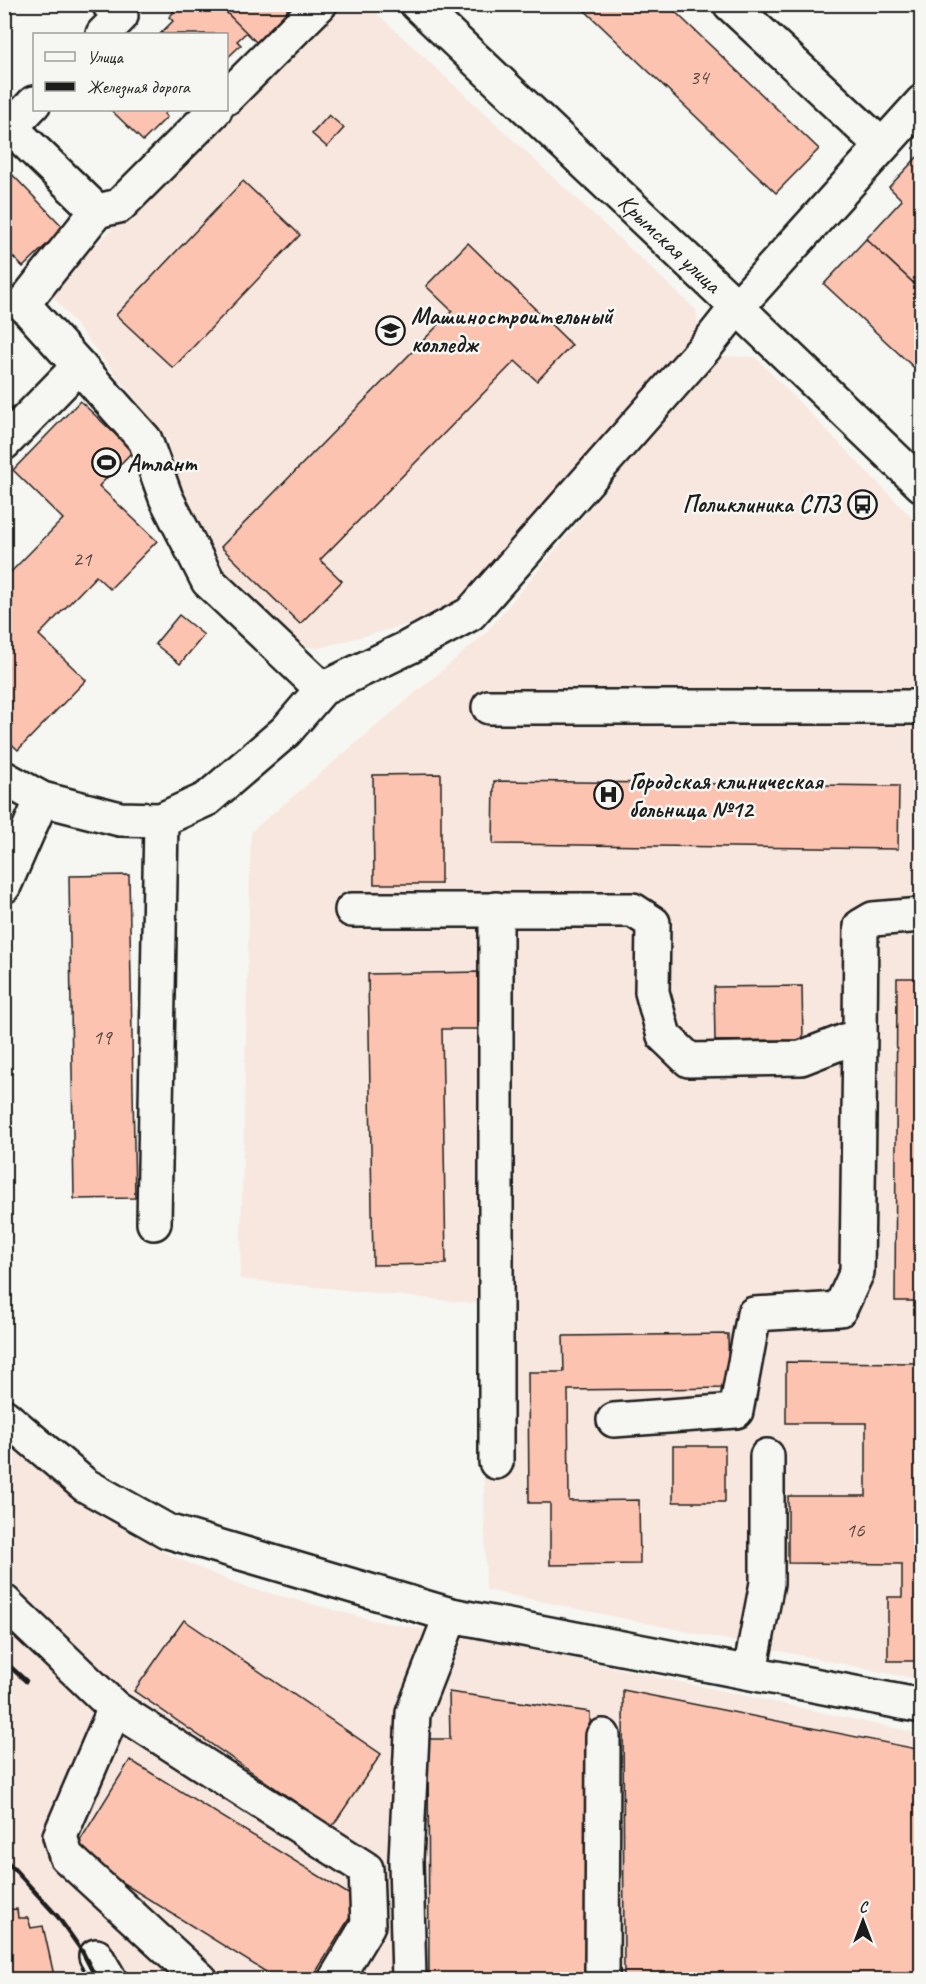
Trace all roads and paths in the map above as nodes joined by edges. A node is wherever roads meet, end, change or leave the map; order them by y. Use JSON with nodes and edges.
{"nodes":[{"id":1,"x":109,"y":4,"type":"edge"},
{"id":2,"x":417,"y":4,"type":"edge"},
{"id":3,"x":730,"y":4,"type":"edge"},
{"id":4,"x":319,"y":5,"type":"edge"},
{"id":5,"x":104,"y":33,"type":"edge"},
{"id":6,"x":228,"y":96,"type":"edge"},
{"id":7,"x":921,"y":102,"type":"edge"},
{"id":8,"x":33,"y":104,"type":"edge"},
{"id":9,"x":214,"y":111,"type":"edge"},
{"id":10,"x":8,"y":124,"type":"edge"},
{"id":11,"x":881,"y":145,"type":"junction"},
{"id":12,"x":97,"y":211,"type":"junction"},
{"id":13,"x":14,"y":306,"type":"edge"},
{"id":14,"x":737,"y":307,"type":"junction"},
{"id":15,"x":79,"y":366,"type":"junction"},
{"id":16,"x":4,"y":443,"type":"edge"},
{"id":17,"x":921,"y":485,"type":"edge"},
{"id":18,"x":322,"y":689,"type":"junction"},
{"id":19,"x":489,"y":706,"type":"dead end"},
{"id":20,"x":921,"y":706,"type":"edge"},
{"id":21,"x":4,"y":778,"type":"edge"},
{"id":22,"x":42,"y":798,"type":"junction"},
{"id":23,"x":161,"y":820,"type":"junction"},
{"id":24,"x":4,"y":886,"type":"edge"},
{"id":25,"x":496,"y":909,"type":"junction"},
{"id":26,"x":352,"y":910,"type":"dead end"},
{"id":27,"x":921,"y":915,"type":"edge"},
{"id":28,"x":861,"y":1035,"type":"junction"},
{"id":29,"x":154,"y":1223,"type":"dead end"},
{"id":30,"x":4,"y":1416,"type":"edge"},
{"id":31,"x":614,"y":1420,"type":"dead end"},
{"id":32,"x":767,"y":1456,"type":"dead end"},
{"id":33,"x":496,"y":1462,"type":"dead end"},
{"id":34,"x":4,"y":1602,"type":"edge"},
{"id":35,"x":452,"y":1615,"type":"junction"},
{"id":36,"x":750,"y":1671,"type":"junction"},
{"id":37,"x":921,"y":1706,"type":"edge"},
{"id":38,"x":115,"y":1708,"type":"junction"},
{"id":39,"x":603,"y":1736,"type":"dead end"},
{"id":40,"x":201,"y":1980,"type":"edge"},
{"id":41,"x":335,"y":1980,"type":"edge"},
{"id":42,"x":409,"y":1980,"type":"edge"},
{"id":43,"x":602,"y":1980,"type":"edge"}],
"edges":[{"from":1,"to":5,"type":"street"},
{"from":2,"to":14,"type":"street","name":"Крымская улица"},
{"from":3,"to":11,"type":"street"},
{"from":4,"to":6,"type":"street"},
{"from":7,"to":11,"type":"street"},
{"from":8,"to":10,"type":"street"},
{"from":9,"to":12,"type":"street"},
{"from":10,"to":12,"type":"street"},
{"from":11,"to":14,"type":"street"},
{"from":12,"to":13,"type":"street"},
{"from":13,"to":15,"type":"street"},
{"from":14,"to":17,"type":"street","name":"Крымская улица"},
{"from":14,"to":18,"type":"street"},
{"from":15,"to":16,"type":"street"},
{"from":15,"to":18,"type":"street"},
{"from":18,"to":23,"type":"street"},
{"from":19,"to":20,"type":"street"},
{"from":21,"to":22,"type":"street"},
{"from":22,"to":23,"type":"street"},
{"from":22,"to":24,"type":"street"},
{"from":23,"to":29,"type":"street"},
{"from":25,"to":26,"type":"street"},
{"from":25,"to":28,"type":"street"},
{"from":25,"to":33,"type":"street"},
{"from":27,"to":28,"type":"street"},
{"from":28,"to":31,"type":"street"},
{"from":30,"to":35,"type":"street"},
{"from":32,"to":36,"type":"street"},
{"from":34,"to":38,"type":"street"},
{"from":35,"to":36,"type":"street"},
{"from":35,"to":42,"type":"street"},
{"from":36,"to":37,"type":"street"},
{"from":38,"to":40,"type":"street"},
{"from":38,"to":41,"type":"street"},
{"from":39,"to":43,"type":"street"}]}
